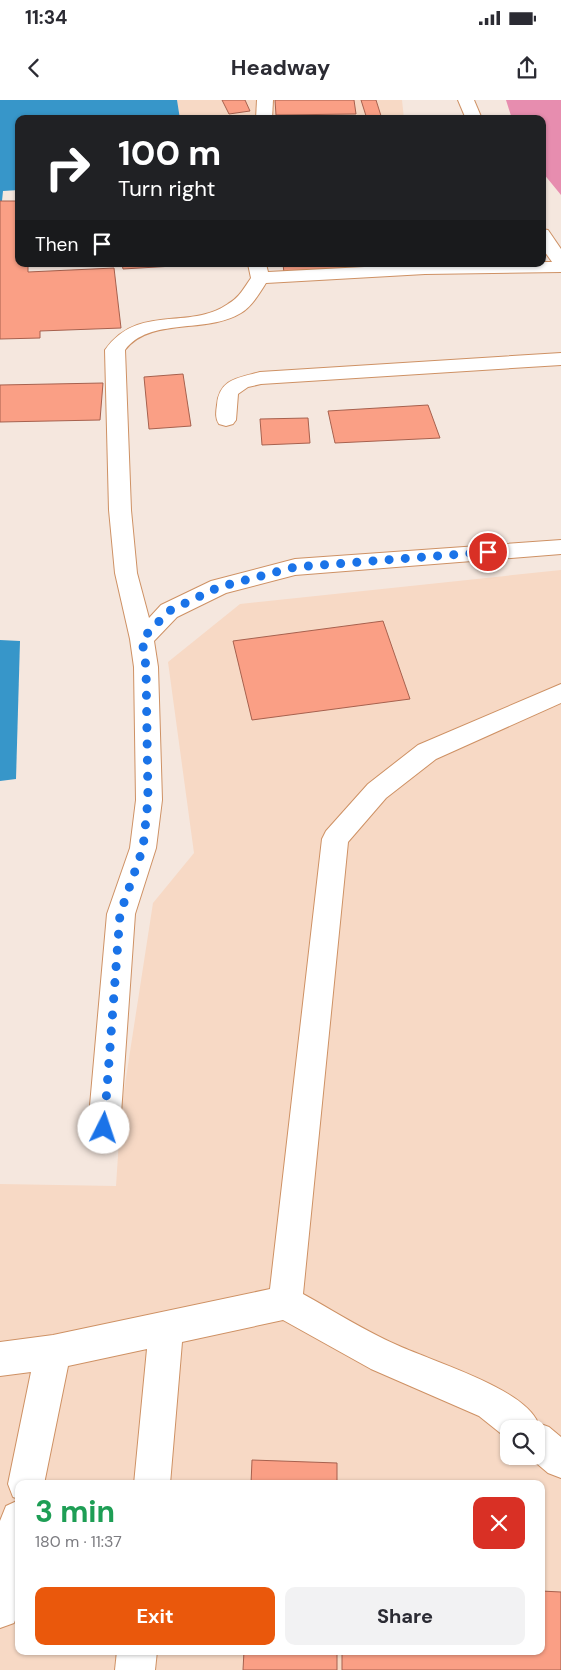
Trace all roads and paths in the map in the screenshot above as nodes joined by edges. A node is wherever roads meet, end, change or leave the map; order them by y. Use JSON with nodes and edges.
{"nodes":[{"id":1,"x":265,"y":100,"type":"edge"},
{"id":2,"x":466,"y":100,"type":"edge"},
{"id":3,"x":264,"y":115,"type":"edge"},
{"id":4,"x":472,"y":115,"type":"edge"},
{"id":5,"x":546,"y":240,"type":"edge"},
{"id":6,"x":561,"y":262,"type":"edge"},
{"id":7,"x":561,"y":267,"type":"edge"},
{"id":8,"x":258,"y":271,"type":"edge"},
{"id":9,"x":561,"y":359,"type":"edge"},
{"id":10,"x":226,"y":420,"type":"dead end"},
{"id":11,"x":561,"y":547,"type":"edge"},
{"id":12,"x":142,"y":639,"type":"junction"},
{"id":13,"x":561,"y":694,"type":"edge"},
{"id":14,"x":104,"y":1128,"type":"dead end"},
{"id":15,"x":285,"y":1303,"type":"junction"},
{"id":16,"x":166,"y":1328,"type":"junction"},
{"id":17,"x":53,"y":1352,"type":"junction"},
{"id":18,"x":0,"y":1359,"type":"edge"},
{"id":19,"x":511,"y":1420,"type":"edge"},
{"id":20,"x":545,"y":1447,"type":"edge"},
{"id":21,"x":561,"y":1460,"type":"edge"},
{"id":22,"x":27,"y":1480,"type":"edge"},
{"id":23,"x":152,"y":1480,"type":"edge"},
{"id":24,"x":15,"y":1538,"type":"edge"},
{"id":25,"x":0,"y":1609,"type":"edge"},
{"id":26,"x":137,"y":1655,"type":"edge"},
{"id":27,"x":135,"y":1670,"type":"edge"}],
"edges":[{"from":1,"to":3,"type":"street"},
{"from":2,"to":4,"type":"street"},
{"from":5,"to":6,"type":"street"},
{"from":7,"to":8,"type":"street"},
{"from":8,"to":12,"type":"street"},
{"from":9,"to":10,"type":"street"},
{"from":11,"to":12,"type":"street"},
{"from":12,"to":14,"type":"street"},
{"from":13,"to":15,"type":"street"},
{"from":15,"to":16,"type":"street"},
{"from":15,"to":19,"type":"street"},
{"from":16,"to":17,"type":"street"},
{"from":16,"to":23,"type":"street"},
{"from":17,"to":18,"type":"street"},
{"from":17,"to":22,"type":"street"},
{"from":20,"to":21,"type":"street"},
{"from":24,"to":25,"type":"street"},
{"from":26,"to":27,"type":"street"}]}
